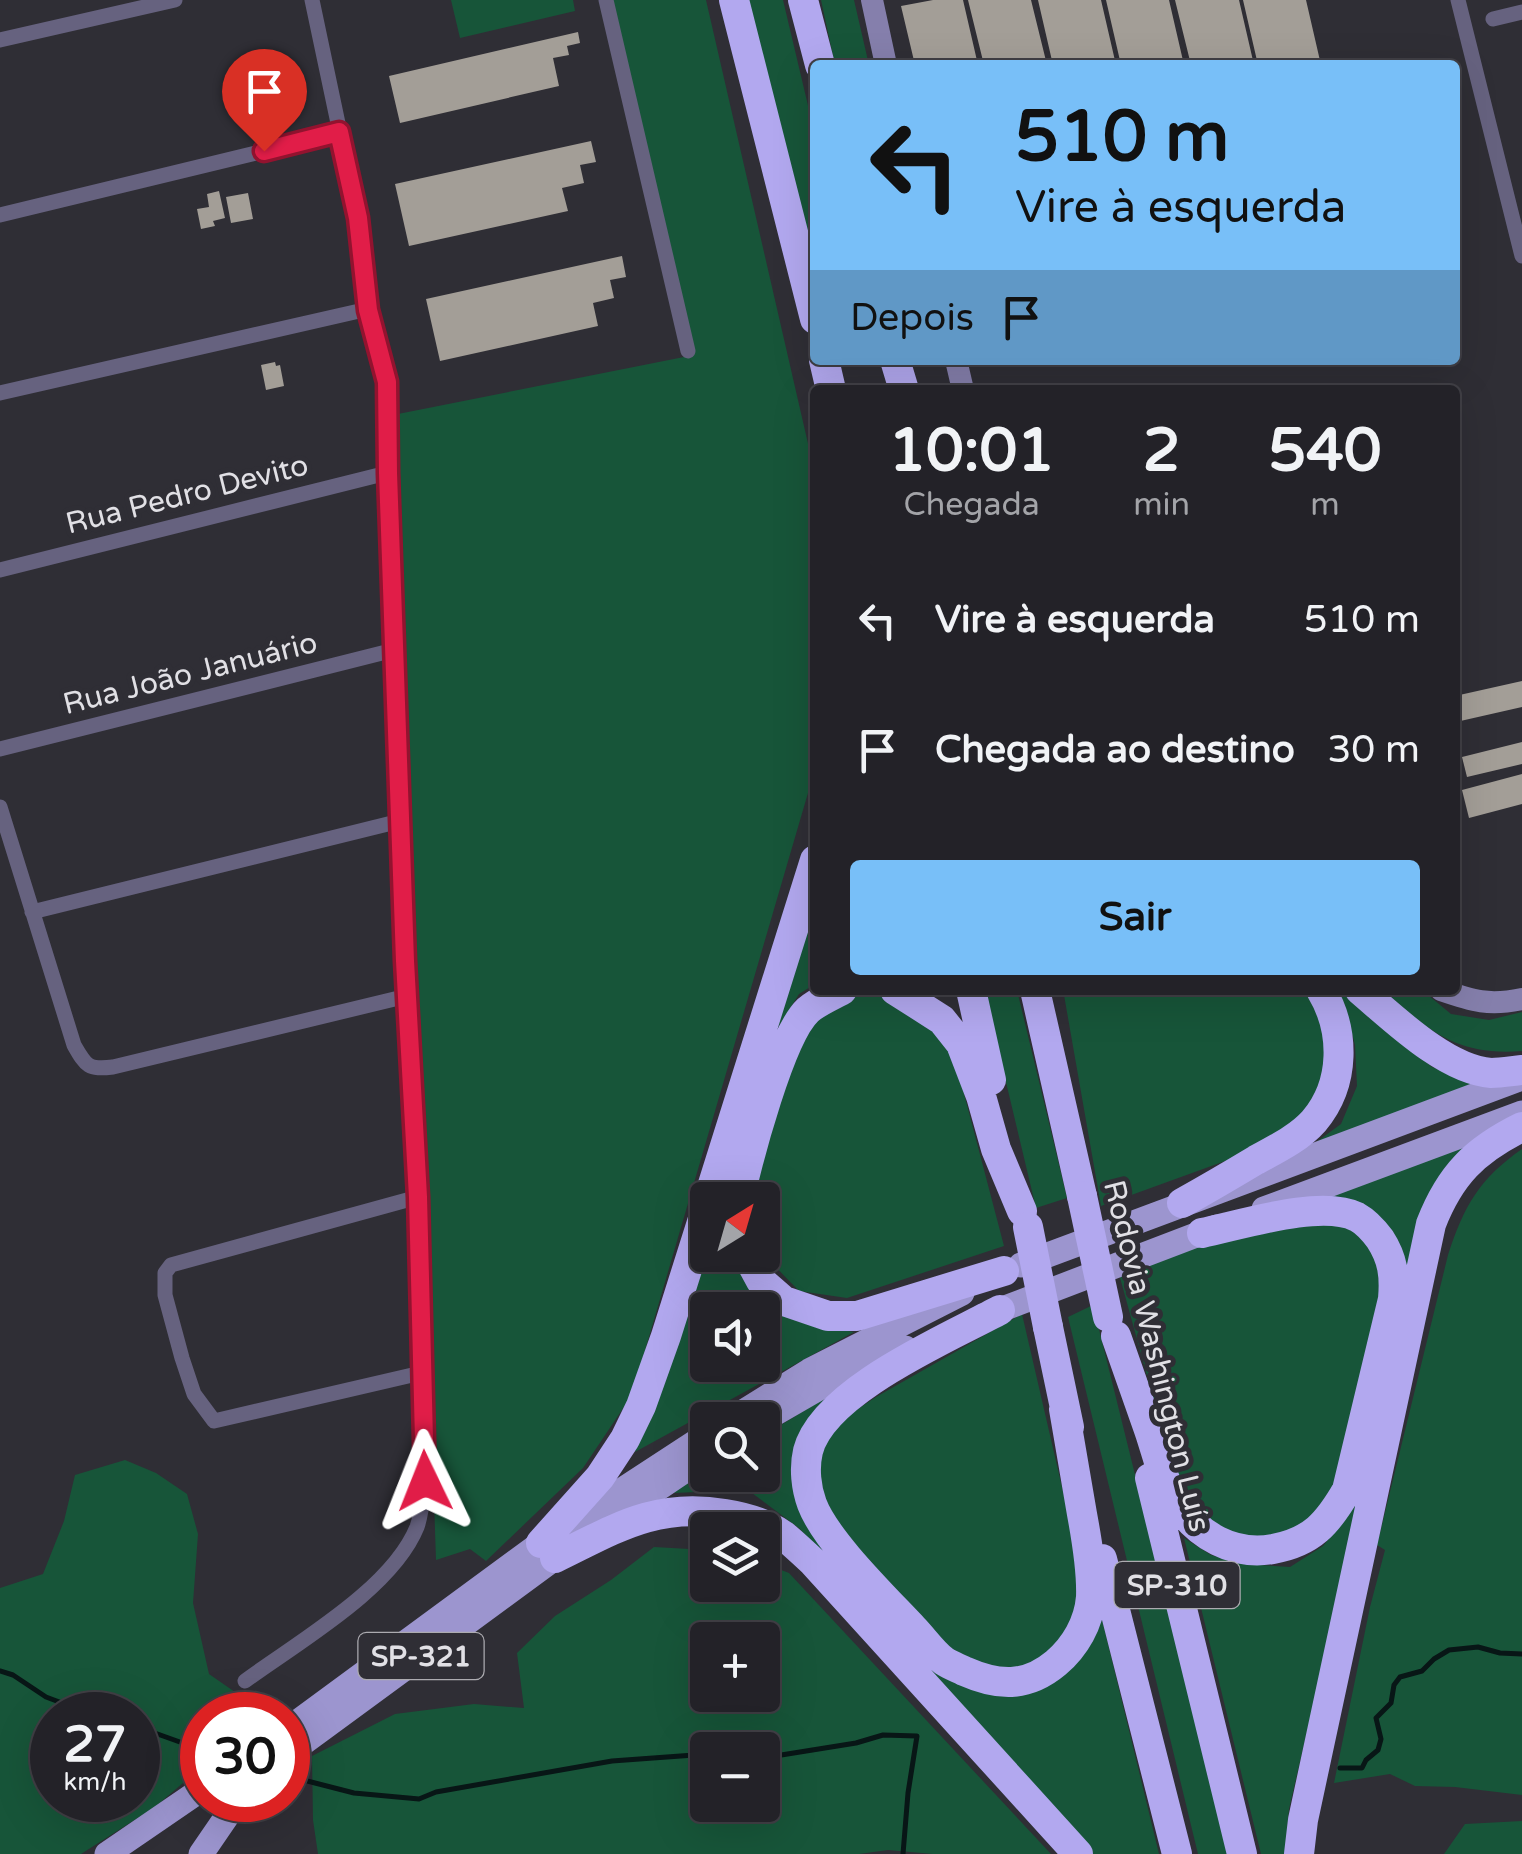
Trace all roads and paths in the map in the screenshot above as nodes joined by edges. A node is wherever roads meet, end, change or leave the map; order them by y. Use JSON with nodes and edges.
{"nodes":[{"id":1,"x":175,"y":0,"type":"edge"},
{"id":2,"x":312,"y":0,"type":"edge"},
{"id":3,"x":606,"y":0,"type":"edge"},
{"id":4,"x":721,"y":0,"type":"edge"},
{"id":5,"x":734,"y":0,"type":"edge"},
{"id":6,"x":806,"y":0,"type":"edge"},
{"id":7,"x":872,"y":0,"type":"edge"},
{"id":8,"x":1458,"y":0,"type":"edge"},
{"id":9,"x":1522,"y":12,"type":"edge"},
{"id":10,"x":1493,"y":19,"type":"dead end"},
{"id":11,"x":0,"y":40,"type":"edge"},
{"id":12,"x":819,"y":60,"type":"edge"},
{"id":13,"x":885,"y":60,"type":"edge"},
{"id":14,"x":750,"y":69,"type":"junction"},
{"id":15,"x":339,"y":132,"type":"junction"},
{"id":16,"x":1522,"y":180,"type":"edge"},
{"id":17,"x":1504,"y":184,"type":"junction"},
{"id":18,"x":0,"y":215,"type":"edge"},
{"id":19,"x":1519,"y":231,"type":"edge"},
{"id":20,"x":1522,"y":256,"type":"edge"},
{"id":21,"x":810,"y":299,"type":"edge"},
{"id":22,"x":368,"y":310,"type":"junction"},
{"id":23,"x":688,"y":351,"type":"dead end"},
{"id":24,"x":0,"y":393,"type":"edge"},
{"id":25,"x":388,"y":473,"type":"junction"},
{"id":26,"x":0,"y":570,"type":"edge"},
{"id":27,"x":394,"y":650,"type":"junction"},
{"id":28,"x":0,"y":749,"type":"edge"},
{"id":29,"x":0,"y":807,"type":"edge"},
{"id":30,"x":400,"y":821,"type":"junction"},
{"id":31,"x":810,"y":876,"type":"edge"},
{"id":32,"x":32,"y":912,"type":"junction"},
{"id":33,"x":834,"y":995,"type":"edge"},
{"id":34,"x":902,"y":995,"type":"edge"},
{"id":35,"x":971,"y":995,"type":"edge"},
{"id":36,"x":1036,"y":995,"type":"edge"},
{"id":37,"x":1056,"y":995,"type":"edge"},
{"id":38,"x":1323,"y":995,"type":"edge"},
{"id":39,"x":1366,"y":995,"type":"edge"},
{"id":40,"x":1456,"y":995,"type":"edge"},
{"id":41,"x":407,"y":996,"type":"junction"},
{"id":42,"x":1522,"y":999,"type":"edge"},
{"id":43,"x":1522,"y":1070,"type":"edge"},
{"id":44,"x":1522,"y":1078,"type":"edge"},
{"id":45,"x":1522,"y":1114,"type":"edge"},
{"id":46,"x":1522,"y":1127,"type":"edge"},
{"id":47,"x":1070,"y":1143,"type":"junction"},
{"id":48,"x":714,"y":1182,"type":"edge"},
{"id":49,"x":744,"y":1182,"type":"edge"},
{"id":50,"x":418,"y":1197,"type":"junction"},
{"id":51,"x":1182,"y":1203,"type":"junction"},
{"id":52,"x":1025,"y":1219,"type":"junction"},
{"id":53,"x":1202,"y":1233,"type":"junction"},
{"id":54,"x":690,"y":1258,"type":"edge"},
{"id":55,"x":1004,"y":1271,"type":"junction"},
{"id":56,"x":756,"y":1272,"type":"edge"},
{"id":57,"x":1000,"y":1310,"type":"junction"},
{"id":58,"x":1112,"y":1326,"type":"junction"},
{"id":59,"x":421,"y":1373,"type":"junction"},
{"id":60,"x":759,"y":1402,"type":"edge"},
{"id":61,"x":1064,"y":1409,"type":"junction"},
{"id":62,"x":780,"y":1411,"type":"edge"},
{"id":63,"x":690,"y":1447,"type":"edge"},
{"id":64,"x":690,"y":1466,"type":"edge"},
{"id":65,"x":548,"y":1551,"type":"junction"},
{"id":66,"x":245,"y":1682,"type":"dead end"},
{"id":67,"x":310,"y":1714,"type":"edge"},
{"id":68,"x":310,"y":1737,"type":"edge"},
{"id":69,"x":180,"y":1804,"type":"edge"},
{"id":70,"x":223,"y":1822,"type":"edge"},
{"id":71,"x":107,"y":1854,"type":"edge"},
{"id":72,"x":201,"y":1854,"type":"edge"},
{"id":73,"x":1078,"y":1854,"type":"edge"},
{"id":74,"x":1177,"y":1854,"type":"edge"},
{"id":75,"x":1242,"y":1854,"type":"edge"},
{"id":76,"x":1299,"y":1854,"type":"edge"}],
"edges":[{"from":1,"to":11,"type":"street"},
{"from":2,"to":15,"type":"street"},
{"from":3,"to":23,"type":"street"},
{"from":4,"to":14,"type":"highway"},
{"from":5,"to":14,"type":"highway"},
{"from":6,"to":12,"type":"highway"},
{"from":7,"to":13,"type":"street"},
{"from":8,"to":17,"type":"street"},
{"from":9,"to":10,"type":"street"},
{"from":14,"to":21,"type":"highway"},
{"from":15,"to":18,"type":"street"},
{"from":15,"to":22,"type":"street"},
{"from":16,"to":17,"type":"street"},
{"from":17,"to":19,"type":"street"},
{"from":19,"to":20,"type":"street"},
{"from":22,"to":24,"type":"street"},
{"from":22,"to":25,"type":"street"},
{"from":25,"to":26,"type":"street","name":"Rua Pedro Devito"},
{"from":25,"to":27,"type":"street"},
{"from":27,"to":28,"type":"street","name":"Rua João Januário"},
{"from":27,"to":30,"type":"street"},
{"from":29,"to":32,"type":"street"},
{"from":30,"to":32,"type":"street"},
{"from":30,"to":41,"type":"street"},
{"from":31,"to":48,"type":"highway"},
{"from":32,"to":41,"type":"street"},
{"from":33,"to":49,"type":"highway"},
{"from":34,"to":52,"type":"highway"},
{"from":35,"to":52,"type":"highway","number":"SP-310"},
{"from":36,"to":47,"type":"highway","name":"Rodovia Washington Luís","number":"SP-310"},
{"from":37,"to":47,"type":"highway"},
{"from":38,"to":51,"type":"highway"},
{"from":39,"to":43,"type":"highway"},
{"from":40,"to":42,"type":"street"},
{"from":41,"to":50,"type":"street"},
{"from":44,"to":51,"type":"main road"},
{"from":45,"to":53,"type":"main road"},
{"from":46,"to":76,"type":"highway"},
{"from":47,"to":58,"type":"highway","name":"Rodovia Washington Luís","number":"SP-310","bridge":true},
{"from":50,"to":59,"type":"street"},
{"from":50,"to":59,"type":"street"},
{"from":51,"to":55,"type":"main road"},
{"from":52,"to":61,"type":"highway","number":"SP-310","bridge":true},
{"from":53,"to":57,"type":"main road"},
{"from":53,"to":58,"type":"highway"},
{"from":54,"to":65,"type":"highway"},
{"from":55,"to":56,"type":"highway"},
{"from":55,"to":60,"type":"main road"},
{"from":57,"to":61,"type":"highway"},
{"from":57,"to":62,"type":"main road"},
{"from":58,"to":75,"type":"highway","name":"Rodovia Washington Luís","number":"SP-310"},
{"from":59,"to":66,"type":"street"},
{"from":61,"to":74,"type":"highway","number":"SP-310"},
{"from":63,"to":65,"type":"main road","number":"SP-321"},
{"from":64,"to":65,"type":"main road","number":"SP-321"},
{"from":65,"to":67,"type":"main road","number":"SP-321"},
{"from":65,"to":68,"type":"main road","number":"SP-321"},
{"from":65,"to":73,"type":"highway"},
{"from":69,"to":71,"type":"main road"},
{"from":70,"to":72,"type":"main road"}]}
